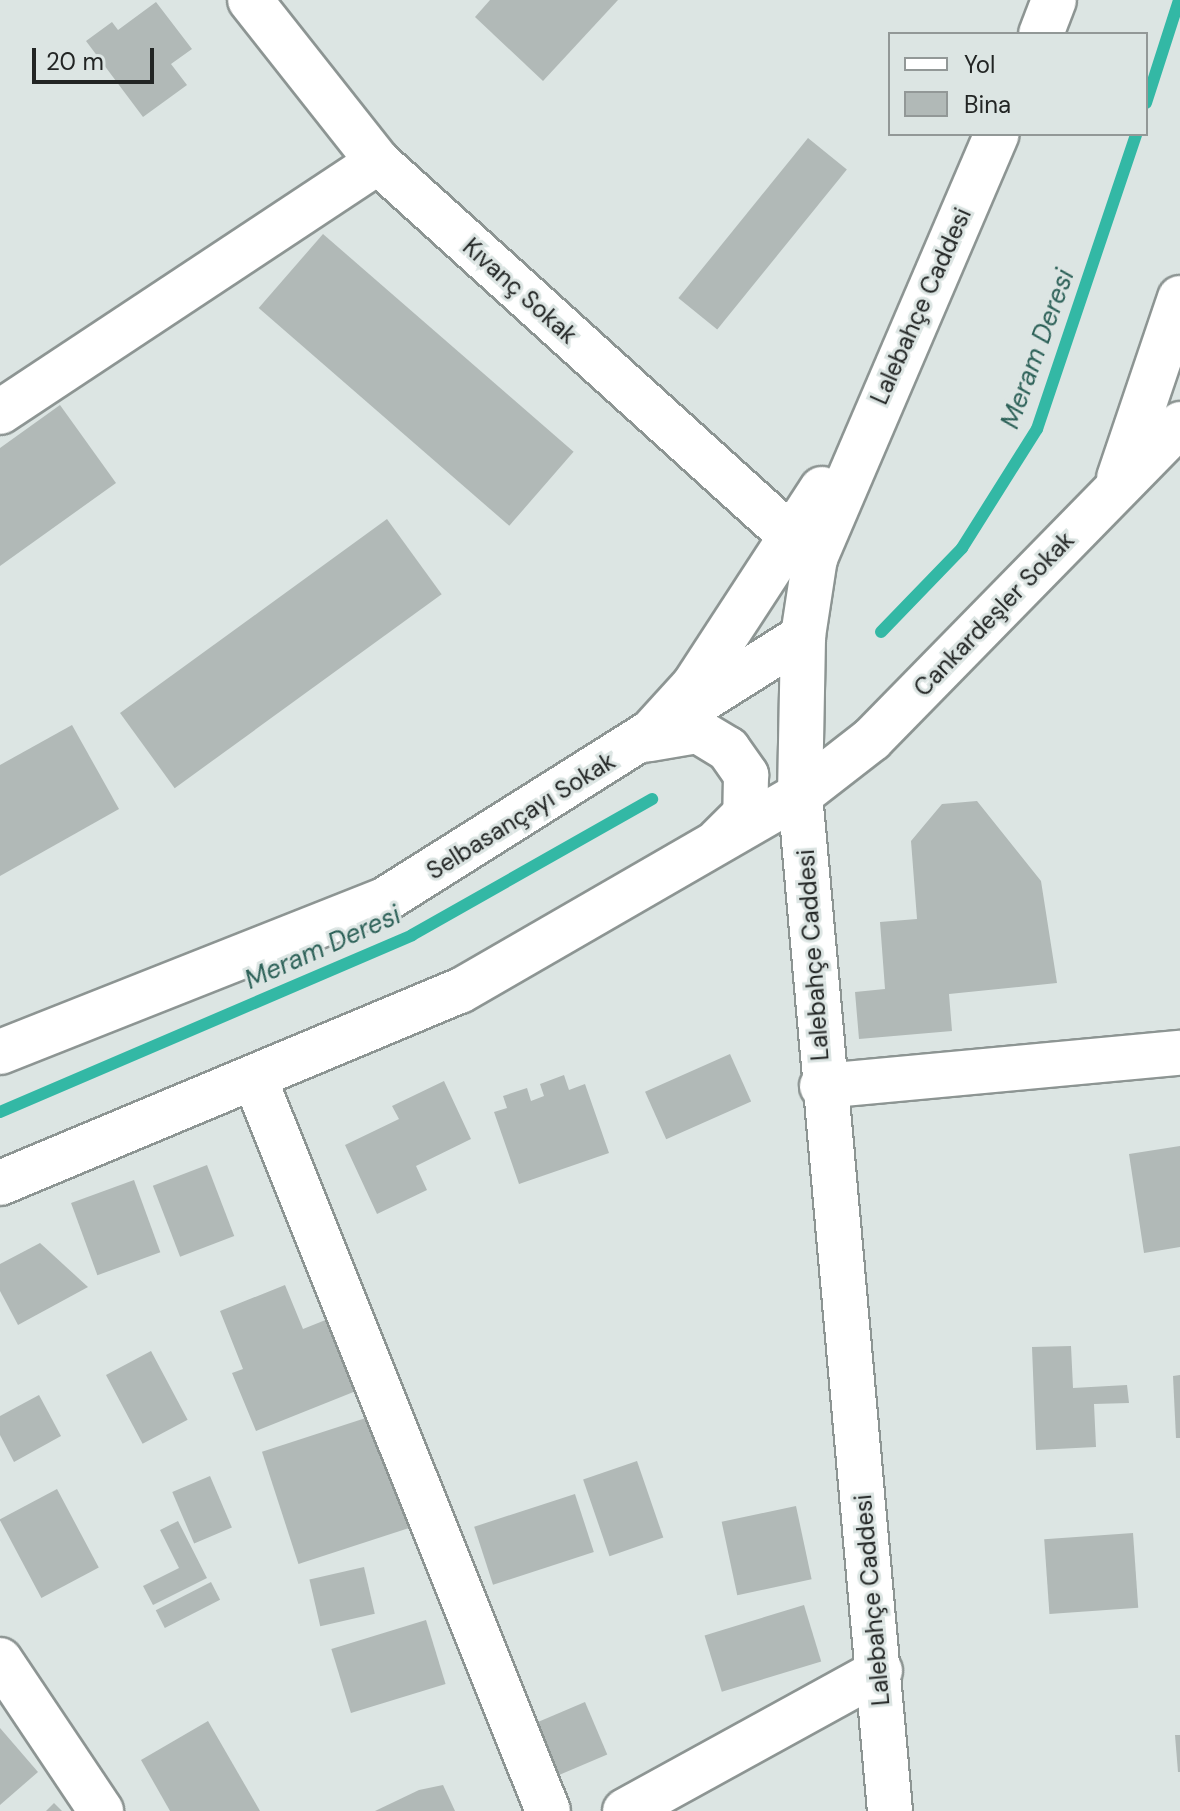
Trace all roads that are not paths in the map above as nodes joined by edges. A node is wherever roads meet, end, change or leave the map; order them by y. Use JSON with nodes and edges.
{"nodes":[{"id":1,"x":250,"y":0,"type":"edge"},
{"id":2,"x":1054,"y":0,"type":"edge"},
{"id":3,"x":1042,"y":32,"type":"edge"},
{"id":4,"x":996,"y":136,"type":"edge"},
{"id":5,"x":378,"y":162,"type":"junction"},
{"id":6,"x":1180,"y":298,"type":"edge"},
{"id":7,"x":0,"y":412,"type":"edge"},
{"id":8,"x":1180,"y":424,"type":"edge"},
{"id":9,"x":1116,"y":488,"type":"junction"},
{"id":10,"x":803,"y":547,"type":"junction"},
{"id":11,"x":803,"y":636,"type":"junction"},
{"id":12,"x":644,"y":740,"type":"junction"},
{"id":13,"x":800,"y":795,"type":"junction"},
{"id":14,"x":709,"y":850,"type":"junction"},
{"id":15,"x":0,"y":1052,"type":"edge"},
{"id":16,"x":1180,"y":1053,"type":"edge"},
{"id":17,"x":256,"y":1082,"type":"junction"},
{"id":18,"x":822,"y":1086,"type":"junction"},
{"id":19,"x":0,"y":1183,"type":"edge"},
{"id":20,"x":0,"y":1660,"type":"edge"},
{"id":21,"x":880,"y":1671,"type":"junction"},
{"id":22,"x":101,"y":1811,"type":"edge"},
{"id":23,"x":548,"y":1811,"type":"edge"},
{"id":24,"x":625,"y":1811,"type":"edge"},
{"id":25,"x":890,"y":1811,"type":"edge"}],
"edges":[{"from":1,"to":5,"type":"street","name":"Kıvanç Sokak"},
{"from":2,"to":3,"type":"street"},
{"from":4,"to":10,"type":"street","name":"Lalebahçe Caddesi"},
{"from":5,"to":7,"type":"street"},
{"from":5,"to":10,"type":"street","name":"Kıvanç Sokak"},
{"from":6,"to":9,"type":"street"},
{"from":8,"to":9,"type":"street","name":"Cankardeşler Sokak"},
{"from":9,"to":13,"type":"street","name":"Cankardeşler Sokak"},
{"from":10,"to":11,"type":"street","name":"Lalebahçe Caddesi"},
{"from":10,"to":12,"type":"street"},
{"from":11,"to":12,"type":"street","name":"Selbasançayı Sokak"},
{"from":11,"to":13,"type":"street","name":"Lalebahçe Caddesi"},
{"from":12,"to":14,"type":"street"},
{"from":12,"to":15,"type":"street","name":"Selbasançayı Sokak"},
{"from":13,"to":14,"type":"street","name":"Cankardeşler Sokak"},
{"from":13,"to":18,"type":"street","name":"Lalebahçe Caddesi"},
{"from":14,"to":17,"type":"street"},
{"from":16,"to":18,"type":"street"},
{"from":17,"to":19,"type":"street"},
{"from":17,"to":23,"type":"street"},
{"from":18,"to":21,"type":"street","name":"Lalebahçe Caddesi"},
{"from":20,"to":22,"type":"street"},
{"from":21,"to":24,"type":"street"},
{"from":21,"to":25,"type":"street","name":"Lalebahçe Caddesi"}]}
